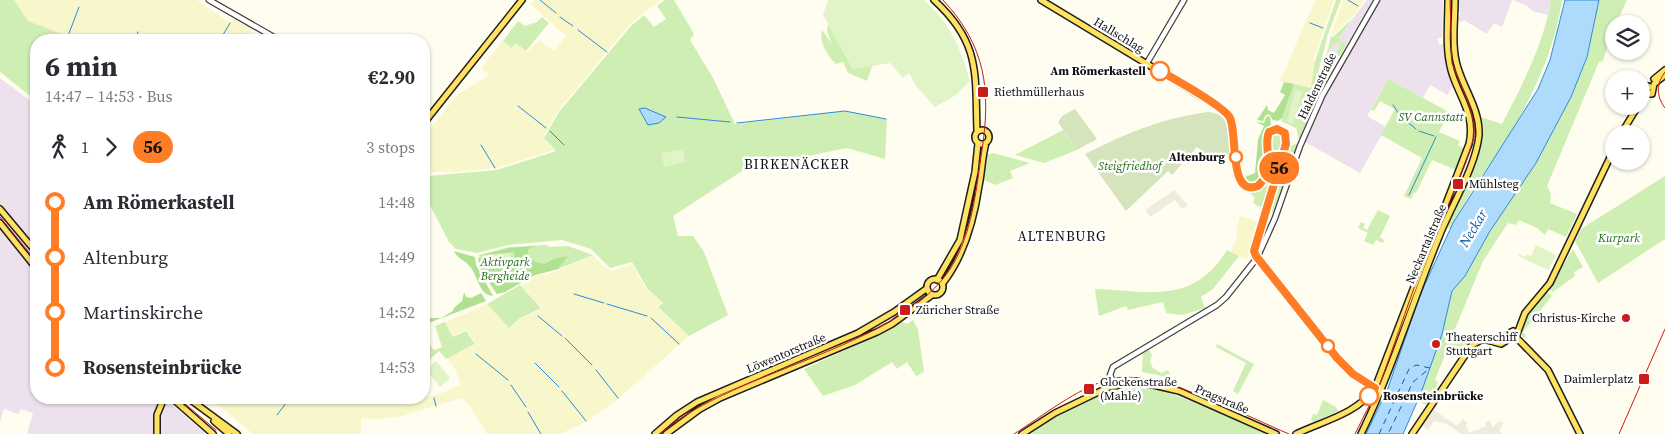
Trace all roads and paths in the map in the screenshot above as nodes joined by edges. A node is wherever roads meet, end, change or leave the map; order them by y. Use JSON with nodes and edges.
{"nodes":[{"id":1,"x":209,"y":0,"type":"edge"},
{"id":2,"x":522,"y":0,"type":"edge"},
{"id":3,"x":934,"y":0,"type":"edge"},
{"id":4,"x":1041,"y":0,"type":"edge"},
{"id":5,"x":1184,"y":0,"type":"edge"},
{"id":6,"x":1377,"y":0,"type":"edge"},
{"id":7,"x":1448,"y":0,"type":"edge"},
{"id":8,"x":1455,"y":0,"type":"edge"},
{"id":9,"x":268,"y":34,"type":"edge"},
{"id":10,"x":1147,"y":63,"type":"junction"},
{"id":11,"x":1665,"y":70,"type":"edge"},
{"id":12,"x":1665,"y":75,"type":"edge"},
{"id":13,"x":1651,"y":87,"type":"junction"},
{"id":14,"x":1650,"y":94,"type":"edge"},
{"id":15,"x":430,"y":115,"type":"edge"},
{"id":16,"x":980,"y":130,"type":"junction"},
{"id":17,"x":978,"y":143,"type":"junction"},
{"id":18,"x":986,"y":143,"type":"junction"},
{"id":19,"x":1605,"y":168,"type":"edge"},
{"id":20,"x":0,"y":209,"type":"edge"},
{"id":21,"x":0,"y":223,"type":"edge"},
{"id":22,"x":30,"y":245,"type":"edge"},
{"id":23,"x":1257,"y":258,"type":"junction"},
{"id":24,"x":30,"y":260,"type":"edge"},
{"id":25,"x":937,"y":280,"type":"junction"},
{"id":26,"x":943,"y":284,"type":"junction"},
{"id":27,"x":926,"y":289,"type":"junction"},
{"id":28,"x":932,"y":295,"type":"junction"},
{"id":29,"x":1513,"y":334,"type":"junction"},
{"id":30,"x":1114,"y":384,"type":"junction"},
{"id":31,"x":1378,"y":390,"type":"junction"},
{"id":32,"x":161,"y":404,"type":"edge"},
{"id":33,"x":179,"y":404,"type":"edge"},
{"id":34,"x":196,"y":404,"type":"edge"},
{"id":35,"x":197,"y":404,"type":"edge"},
{"id":36,"x":157,"y":434,"type":"edge"},
{"id":37,"x":213,"y":434,"type":"edge"},
{"id":38,"x":229,"y":434,"type":"edge"},
{"id":39,"x":237,"y":434,"type":"edge"},
{"id":40,"x":655,"y":434,"type":"edge"},
{"id":41,"x":666,"y":434,"type":"edge"},
{"id":42,"x":1022,"y":434,"type":"edge"},
{"id":43,"x":1276,"y":434,"type":"edge"},
{"id":44,"x":1296,"y":434,"type":"edge"},
{"id":45,"x":1361,"y":434,"type":"edge"},
{"id":46,"x":1412,"y":434,"type":"edge"},
{"id":47,"x":1580,"y":434,"type":"edge"}],
"edges":[{"from":1,"to":9,"type":"street"},
{"from":2,"to":15,"type":"main road"},
{"from":3,"to":16,"type":"main road","name":"Löwentorstraße"},
{"from":4,"to":10,"type":"main road","name":"Hallschlag"},
{"from":5,"to":10,"type":"street"},
{"from":6,"to":23,"type":"street","name":"Haldenstraße"},
{"from":7,"to":31,"type":"main road","name":"Neckartalstraße"},
{"from":8,"to":31,"type":"main road","name":"Neckartalstraße"},
{"from":10,"to":23,"type":"main road","name":"Hallschlag"},
{"from":11,"to":13,"type":"main road"},
{"from":12,"to":13,"type":"main road"},
{"from":13,"to":14,"type":"main road"},
{"from":16,"to":17,"type":"main road","name":"Löwentorstraße"},
{"from":16,"to":18,"type":"main road","name":"Löwentorstraße"},
{"from":17,"to":18,"type":"main road"},
{"from":17,"to":25,"type":"main road","name":"Löwentorstraße"},
{"from":18,"to":26,"type":"main road","name":"Löwentorstraße"},
{"from":19,"to":29,"type":"main road"},
{"from":20,"to":22,"type":"main road"},
{"from":21,"to":24,"type":"main road"},
{"from":23,"to":30,"type":"street","name":"Haldenstraße"},
{"from":23,"to":31,"type":"main road"},
{"from":25,"to":26,"type":"main road"},
{"from":25,"to":27,"type":"main road","name":"Löwentorstraße"},
{"from":26,"to":28,"type":"main road","name":"Löwentorstraße"},
{"from":27,"to":28,"type":"main road"},
{"from":27,"to":40,"type":"main road","name":"Löwentorstraße"},
{"from":28,"to":41,"type":"main road","name":"Löwentorstraße"},
{"from":29,"to":46,"type":"main road"},
{"from":29,"to":47,"type":"main road"},
{"from":30,"to":42,"type":"main road","name":"Pragstraße"},
{"from":30,"to":43,"type":"main road","name":"Pragstraße"},
{"from":31,"to":44,"type":"main road"},
{"from":31,"to":45,"type":"main road","name":"Neckartalstraße"},
{"from":32,"to":36,"type":"main road"},
{"from":33,"to":37,"type":"main road"},
{"from":34,"to":38,"type":"main road"},
{"from":35,"to":39,"type":"main road"}]}
